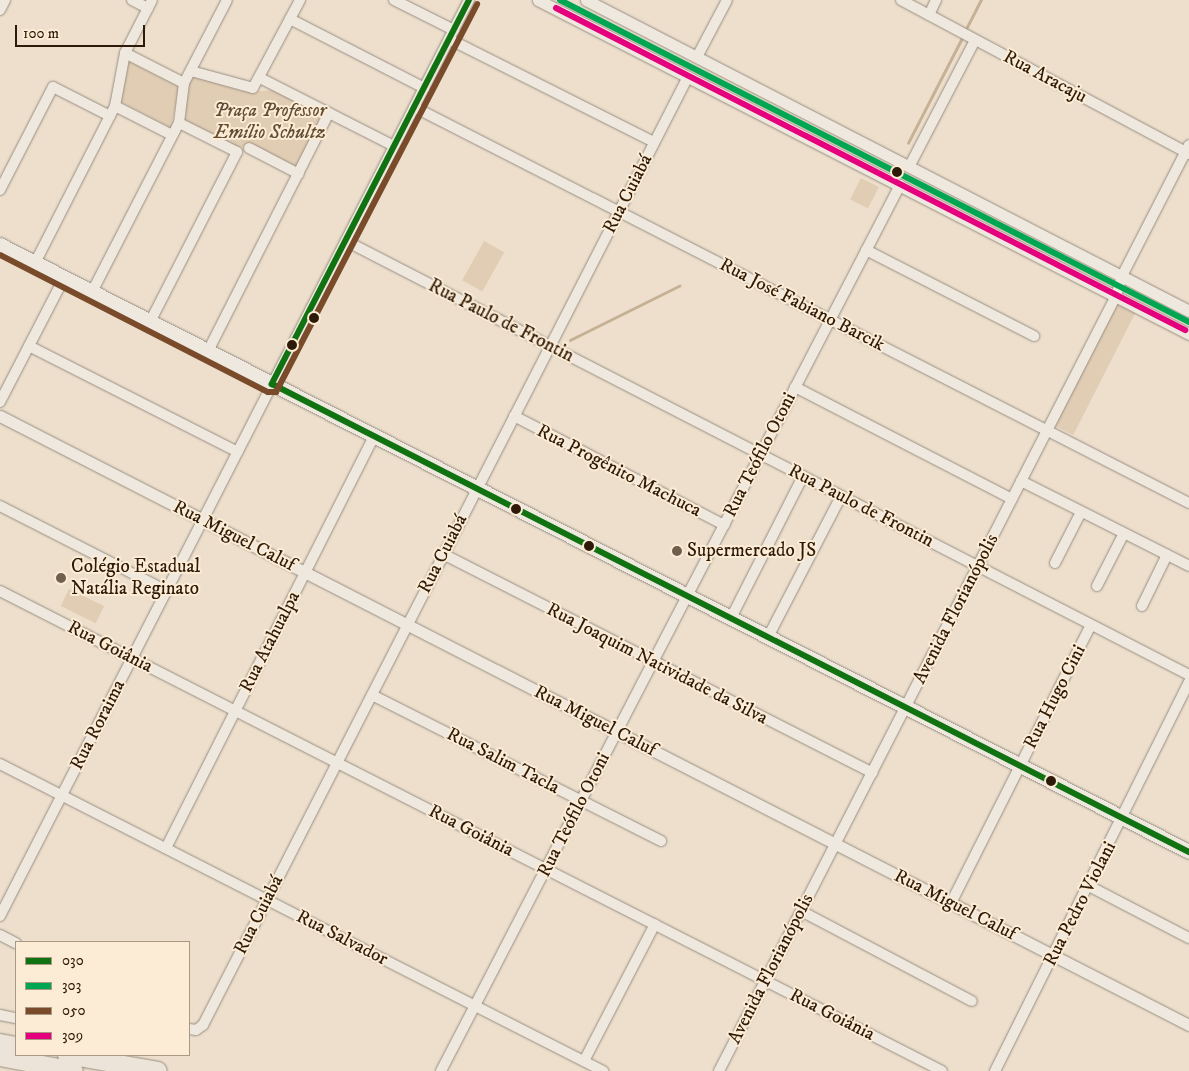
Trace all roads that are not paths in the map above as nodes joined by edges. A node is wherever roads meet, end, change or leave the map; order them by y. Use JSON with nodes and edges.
{"nodes":[{"id":1,"x":5,"y":0,"type":"edge"},
{"id":2,"x":132,"y":0,"type":"edge"},
{"id":3,"x":227,"y":0,"type":"edge"},
{"id":4,"x":300,"y":0,"type":"edge"},
{"id":5,"x":394,"y":0,"type":"edge"},
{"id":6,"x":469,"y":0,"type":"edge"},
{"id":7,"x":538,"y":0,"type":"edge"},
{"id":8,"x":586,"y":0,"type":"edge"},
{"id":9,"x":727,"y":0,"type":"edge"},
{"id":10,"x":901,"y":0,"type":"edge"},
{"id":11,"x":936,"y":0,"type":"edge"},
{"id":12,"x":150,"y":4,"type":"edge"},
{"id":13,"x":0,"y":10,"type":"edge"},
{"id":14,"x":929,"y":15,"type":"junction"},
{"id":15,"x":290,"y":19,"type":"junction"},
{"id":16,"x":451,"y":35,"type":"junction"},
{"id":17,"x":972,"y":38,"type":"junction"},
{"id":18,"x":125,"y":53,"type":"junction"},
{"id":19,"x":698,"y":57,"type":"junction"},
{"id":20,"x":190,"y":71,"type":"junction"},
{"id":21,"x":688,"y":77,"type":"junction"},
{"id":22,"x":260,"y":78,"type":"junction"},
{"id":23,"x":184,"y":83,"type":"junction"},
{"id":24,"x":424,"y":88,"type":"junction"},
{"id":25,"x":115,"y":106,"type":"junction"},
{"id":26,"x":414,"y":106,"type":"junction"},
{"id":27,"x":329,"y":113,"type":"junction"},
{"id":28,"x":110,"y":116,"type":"junction"},
{"id":29,"x":179,"y":123,"type":"junction"},
{"id":30,"x":172,"y":135,"type":"junction"},
{"id":31,"x":654,"y":142,"type":"junction"},
{"id":32,"x":394,"y":146,"type":"junction"},
{"id":33,"x":249,"y":148,"type":"dead end"},
{"id":34,"x":1188,"y":150,"type":"edge"},
{"id":35,"x":910,"y":167,"type":"junction"},
{"id":36,"x":299,"y":174,"type":"junction"},
{"id":37,"x":900,"y":186,"type":"junction"},
{"id":38,"x":0,"y":190,"type":"edge"},
{"id":39,"x":619,"y":211,"type":"junction"},
{"id":40,"x":346,"y":241,"type":"junction"},
{"id":41,"x":0,"y":245,"type":"edge"},
{"id":42,"x":866,"y":250,"type":"junction"},
{"id":43,"x":35,"y":263,"type":"junction"},
{"id":44,"x":1122,"y":276,"type":"junction"},
{"id":45,"x":64,"y":278,"type":"junction"},
{"id":46,"x":92,"y":292,"type":"junction"},
{"id":47,"x":1116,"y":296,"type":"junction"},
{"id":48,"x":1189,"y":311,"type":"edge"},
{"id":49,"x":830,"y":320,"type":"junction"},
{"id":50,"x":150,"y":322,"type":"junction"},
{"id":51,"x":1189,"y":334,"type":"edge"},
{"id":52,"x":1034,"y":336,"type":"dead end"},
{"id":53,"x":29,"y":346,"type":"junction"},
{"id":54,"x":550,"y":346,"type":"junction"},
{"id":55,"x":208,"y":351,"type":"junction"},
{"id":56,"x":272,"y":384,"type":"junction"},
{"id":57,"x":795,"y":387,"type":"junction"},
{"id":58,"x":0,"y":402,"type":"edge"},
{"id":59,"x":0,"y":416,"type":"edge"},
{"id":60,"x":514,"y":416,"type":"junction"},
{"id":61,"x":1047,"y":430,"type":"junction"},
{"id":62,"x":374,"y":437,"type":"junction"},
{"id":63,"x":238,"y":452,"type":"junction"},
{"id":64,"x":760,"y":454,"type":"junction"},
{"id":65,"x":803,"y":476,"type":"junction"},
{"id":66,"x":1021,"y":481,"type":"junction"},
{"id":67,"x":477,"y":489,"type":"junction"},
{"id":68,"x":841,"y":496,"type":"junction"},
{"id":69,"x":1012,"y":498,"type":"junction"},
{"id":70,"x":1189,"y":503,"type":"edge"},
{"id":71,"x":0,"y":506,"type":"edge"},
{"id":72,"x":1081,"y":512,"type":"junction"},
{"id":73,"x":203,"y":520,"type":"junction"},
{"id":74,"x":724,"y":525,"type":"junction"},
{"id":75,"x":1124,"y":533,"type":"junction"},
{"id":76,"x":443,"y":554,"type":"junction"},
{"id":77,"x":1167,"y":556,"type":"junction"},
{"id":78,"x":1055,"y":563,"type":"dead end"},
{"id":79,"x":978,"y":566,"type":"junction"},
{"id":80,"x":1189,"y":566,"type":"edge"},
{"id":81,"x":306,"y":573,"type":"junction"},
{"id":82,"x":1097,"y":586,"type":"dead end"},
{"id":83,"x":0,"y":591,"type":"edge"},
{"id":84,"x":166,"y":591,"type":"junction"},
{"id":85,"x":687,"y":596,"type":"junction"},
{"id":86,"x":1142,"y":606,"type":"dead end"},
{"id":87,"x":731,"y":618,"type":"junction"},
{"id":88,"x":407,"y":625,"type":"junction"},
{"id":89,"x":1091,"y":625,"type":"junction"},
{"id":90,"x":768,"y":637,"type":"junction"},
{"id":91,"x":132,"y":658,"type":"junction"},
{"id":92,"x":653,"y":662,"type":"junction"},
{"id":93,"x":1189,"y":675,"type":"edge"},
{"id":94,"x":1189,"y":682,"type":"edge"},
{"id":95,"x":372,"y":694,"type":"junction"},
{"id":96,"x":905,"y":708,"type":"junction"},
{"id":97,"x":235,"y":711,"type":"junction"},
{"id":98,"x":617,"y":732,"type":"junction"},
{"id":99,"x":337,"y":762,"type":"junction"},
{"id":100,"x":0,"y":764,"type":"edge"},
{"id":101,"x":1020,"y":766,"type":"junction"},
{"id":102,"x":872,"y":773,"type":"junction"},
{"id":103,"x":62,"y":795,"type":"junction"},
{"id":104,"x":581,"y":801,"type":"junction"},
{"id":105,"x":1122,"y":818,"type":"junction"},
{"id":106,"x":661,"y":842,"type":"dead end"},
{"id":107,"x":836,"y":844,"type":"junction"},
{"id":108,"x":166,"y":848,"type":"junction"},
{"id":109,"x":1189,"y":852,"type":"edge"},
{"id":110,"x":546,"y":869,"type":"junction"},
{"id":111,"x":1088,"y":886,"type":"junction"},
{"id":112,"x":267,"y":899,"type":"junction"},
{"id":113,"x":951,"y":903,"type":"junction"},
{"id":114,"x":801,"y":911,"type":"junction"},
{"id":115,"x":0,"y":916,"type":"edge"},
{"id":116,"x":655,"y":924,"type":"junction"},
{"id":117,"x":0,"y":934,"type":"edge"},
{"id":118,"x":1189,"y":938,"type":"edge"},
{"id":119,"x":15,"y":942,"type":"edge"},
{"id":120,"x":1053,"y":956,"type":"junction"},
{"id":121,"x":766,"y":981,"type":"junction"},
{"id":122,"x":972,"y":1001,"type":"dead end"},
{"id":123,"x":475,"y":1006,"type":"junction"},
{"id":124,"x":0,"y":1015,"type":"edge"},
{"id":125,"x":15,"y":1018,"type":"edge"},
{"id":126,"x":1189,"y":1025,"type":"edge"},
{"id":127,"x":192,"y":1029,"type":"edge"},
{"id":128,"x":0,"y":1043,"type":"edge"},
{"id":129,"x":15,"y":1046,"type":"edge"},
{"id":130,"x":0,"y":1056,"type":"edge"},
{"id":131,"x":73,"y":1056,"type":"edge"},
{"id":132,"x":584,"y":1061,"type":"junction"},
{"id":133,"x":74,"y":1071,"type":"edge"},
{"id":134,"x":158,"y":1071,"type":"edge"},
{"id":135,"x":441,"y":1071,"type":"edge"},
{"id":136,"x":604,"y":1071,"type":"edge"},
{"id":137,"x":719,"y":1071,"type":"edge"},
{"id":138,"x":942,"y":1071,"type":"edge"},
{"id":139,"x":995,"y":1071,"type":"edge"}],
"edges":[{"from":1,"to":13,"type":"street"},
{"from":2,"to":12,"type":"street"},
{"from":3,"to":20,"type":"street"},
{"from":4,"to":15,"type":"street"},
{"from":5,"to":16,"type":"street"},
{"from":6,"to":16,"type":"street","name":"Rua Roraima"},
{"from":7,"to":21,"type":"street"},
{"from":8,"to":19,"type":"street"},
{"from":9,"to":19,"type":"street"},
{"from":10,"to":14,"type":"street","name":"Rua Aracaju"},
{"from":11,"to":14,"type":"street"},
{"from":12,"to":18,"type":"street"},
{"from":14,"to":17,"type":"street","name":"Rua Aracaju"},
{"from":15,"to":22,"type":"street"},
{"from":15,"to":24,"type":"street"},
{"from":16,"to":24,"type":"street","name":"Rua Roraima"},
{"from":16,"to":31,"type":"street"},
{"from":17,"to":34,"type":"street","name":"Rua Aracaju"},
{"from":17,"to":35,"type":"street"},
{"from":18,"to":23,"type":"street"},
{"from":18,"to":25,"type":"street"},
{"from":19,"to":35,"type":"street"},
{"from":20,"to":22,"type":"street"},
{"from":20,"to":23,"type":"street"},
{"from":21,"to":31,"type":"street","name":"Rua Cuiabá"},
{"from":21,"to":37,"type":"street"},
{"from":22,"to":27,"type":"street"},
{"from":23,"to":29,"type":"street"},
{"from":24,"to":26,"type":"street","name":"Rua Roraima"},
{"from":25,"to":28,"type":"street"},
{"from":25,"to":30,"type":"street"},
{"from":26,"to":32,"type":"street","name":"Rua Roraima"},
{"from":26,"to":39,"type":"street","name":"Rua José Fabiano Barcik"},
{"from":27,"to":32,"type":"street"},
{"from":27,"to":36,"type":"street"},
{"from":28,"to":38,"type":"street"},
{"from":28,"to":43,"type":"street"},
{"from":29,"to":30,"type":"street"},
{"from":29,"to":50,"type":"street"},
{"from":30,"to":46,"type":"street"},
{"from":31,"to":39,"type":"street","name":"Rua Cuiabá"},
{"from":32,"to":40,"type":"street","name":"Rua Roraima"},
{"from":33,"to":36,"type":"street"},
{"from":34,"to":44,"type":"street","name":"Avenida Florianópolis"},
{"from":35,"to":44,"type":"street"},
{"from":36,"to":55,"type":"street"},
{"from":37,"to":42,"type":"street","name":"Rua Teófilo Otoni"},
{"from":37,"to":47,"type":"street"},
{"from":39,"to":49,"type":"street","name":"Rua José Fabiano Barcik"},
{"from":39,"to":54,"type":"street","name":"Rua Cuiabá"},
{"from":40,"to":54,"type":"street","name":"Rua Paulo de Frontin"},
{"from":40,"to":56,"type":"street","name":"Rua Roraima"},
{"from":41,"to":43,"type":"main road"},
{"from":42,"to":49,"type":"street","name":"Rua Teófilo Otoni"},
{"from":42,"to":52,"type":"street"},
{"from":43,"to":45,"type":"main road"},
{"from":44,"to":47,"type":"street","name":"Avenida Florianópolis"},
{"from":44,"to":48,"type":"street"},
{"from":45,"to":46,"type":"main road"},
{"from":45,"to":53,"type":"street"},
{"from":46,"to":50,"type":"main road"},
{"from":47,"to":51,"type":"street"},
{"from":47,"to":61,"type":"street","name":"Avenida Florianópolis"},
{"from":49,"to":57,"type":"street","name":"Rua Teófilo Otoni"},
{"from":49,"to":61,"type":"street","name":"Rua José Fabiano Barcik"},
{"from":50,"to":55,"type":"main road"},
{"from":53,"to":58,"type":"street"},
{"from":53,"to":63,"type":"street"},
{"from":54,"to":60,"type":"street","name":"Rua Cuiabá"},
{"from":54,"to":64,"type":"street","name":"Rua Paulo de Frontin"},
{"from":55,"to":56,"type":"main road"},
{"from":56,"to":62,"type":"main road"},
{"from":56,"to":63,"type":"street","name":"Rua Roraima"},
{"from":57,"to":64,"type":"street","name":"Rua Teófilo Otoni"},
{"from":57,"to":69,"type":"street"},
{"from":59,"to":73,"type":"street","name":"Rua Miguel Caluf"},
{"from":60,"to":67,"type":"street","name":"Rua Cuiabá"},
{"from":60,"to":74,"type":"street","name":"Rua Progênito Machuca"},
{"from":61,"to":66,"type":"street","name":"Avenida Florianópolis"},
{"from":61,"to":70,"type":"street","name":"Rua José Fabiano Barcik"},
{"from":62,"to":67,"type":"main road"},
{"from":62,"to":81,"type":"street","name":"Rua Atahualpa"},
{"from":63,"to":73,"type":"street","name":"Rua Roraima"},
{"from":64,"to":65,"type":"street","name":"Rua Paulo de Frontin"},
{"from":64,"to":74,"type":"street","name":"Rua Teófilo Otoni"},
{"from":65,"to":68,"type":"street","name":"Rua Paulo de Frontin"},
{"from":65,"to":87,"type":"street"},
{"from":66,"to":69,"type":"street","name":"Avenida Florianópolis"},
{"from":66,"to":72,"type":"street"},
{"from":67,"to":76,"type":"street","name":"Rua Cuiabá"},
{"from":67,"to":85,"type":"main road"},
{"from":68,"to":79,"type":"street","name":"Rua Paulo de Frontin"},
{"from":68,"to":90,"type":"street"},
{"from":69,"to":79,"type":"street","name":"Avenida Florianópolis"},
{"from":71,"to":84,"type":"street"},
{"from":72,"to":75,"type":"street"},
{"from":72,"to":78,"type":"street"},
{"from":73,"to":81,"type":"street","name":"Rua Miguel Caluf"},
{"from":73,"to":84,"type":"street","name":"Rua Roraima"},
{"from":74,"to":85,"type":"street","name":"Rua Teófilo Otoni"},
{"from":75,"to":77,"type":"street"},
{"from":75,"to":82,"type":"street"},
{"from":76,"to":88,"type":"street","name":"Rua Cuiabá"},
{"from":76,"to":92,"type":"street","name":"Rua Joaquim Natividade da Silva"},
{"from":77,"to":80,"type":"street"},
{"from":77,"to":86,"type":"street"},
{"from":79,"to":89,"type":"street","name":"Rua Paulo de Frontin"},
{"from":79,"to":96,"type":"street","name":"Avenida Florianópolis"},
{"from":81,"to":88,"type":"street","name":"Rua Miguel Caluf"},
{"from":81,"to":97,"type":"street","name":"Rua Atahualpa"},
{"from":83,"to":91,"type":"street","name":"Rua Goiânia"},
{"from":84,"to":91,"type":"street","name":"Rua Roraima"},
{"from":85,"to":87,"type":"main road"},
{"from":85,"to":92,"type":"street","name":"Rua Teófilo Otoni"},
{"from":87,"to":90,"type":"main road"},
{"from":88,"to":95,"type":"street","name":"Rua Cuiabá"},
{"from":88,"to":98,"type":"street","name":"Rua Miguel Caluf"},
{"from":89,"to":93,"type":"street","name":"Rua Paulo de Frontin"},
{"from":89,"to":101,"type":"street","name":"Rua Hugo Cini"},
{"from":90,"to":96,"type":"main road"},
{"from":91,"to":97,"type":"street","name":"Rua Goiânia"},
{"from":91,"to":103,"type":"street","name":"Rua Roraima"},
{"from":92,"to":98,"type":"street","name":"Rua Teófilo Otoni"},
{"from":92,"to":102,"type":"street","name":"Rua Joaquim Natividade da Silva"},
{"from":94,"to":105,"type":"street","name":"Rua Pedro Violani"},
{"from":95,"to":99,"type":"street","name":"Rua Cuiabá"},
{"from":95,"to":104,"type":"street","name":"Rua Salim Tacla"},
{"from":96,"to":101,"type":"main road"},
{"from":96,"to":102,"type":"street","name":"Avenida Florianópolis"},
{"from":97,"to":99,"type":"street","name":"Rua Goiânia"},
{"from":97,"to":108,"type":"street","name":"Rua Atahualpa"},
{"from":98,"to":104,"type":"street","name":"Rua Teófilo Otoni"},
{"from":98,"to":107,"type":"street","name":"Rua Miguel Caluf"},
{"from":99,"to":110,"type":"street","name":"Rua Goiânia"},
{"from":99,"to":112,"type":"street","name":"Rua Cuiabá"},
{"from":100,"to":103,"type":"street","name":"Rua Salvador"},
{"from":101,"to":105,"type":"main road"},
{"from":101,"to":113,"type":"street","name":"Rua Hugo Cini"},
{"from":102,"to":107,"type":"street","name":"Avenida Florianópolis"},
{"from":103,"to":108,"type":"street","name":"Rua Salvador"},
{"from":103,"to":115,"type":"street","name":"Rua Roraima"},
{"from":104,"to":106,"type":"street","name":"Rua Salim Tacla"},
{"from":104,"to":110,"type":"street","name":"Rua Teófilo Otoni"},
{"from":105,"to":109,"type":"main road"},
{"from":105,"to":111,"type":"street","name":"Rua Pedro Violani"},
{"from":107,"to":113,"type":"street","name":"Rua Miguel Caluf"},
{"from":107,"to":114,"type":"street","name":"Avenida Florianópolis"},
{"from":108,"to":112,"type":"street","name":"Rua Salvador"},
{"from":110,"to":116,"type":"street","name":"Rua Goiânia"},
{"from":110,"to":123,"type":"street","name":"Rua Teófilo Otoni"},
{"from":111,"to":118,"type":"street"},
{"from":111,"to":120,"type":"street","name":"Rua Pedro Violani"},
{"from":112,"to":123,"type":"street","name":"Rua Salvador"},
{"from":112,"to":127,"type":"street","name":"Rua Cuiabá"},
{"from":113,"to":120,"type":"street","name":"Rua Miguel Caluf"},
{"from":114,"to":121,"type":"street","name":"Avenida Florianópolis"},
{"from":114,"to":122,"type":"street"},
{"from":116,"to":121,"type":"street","name":"Rua Goiânia"},
{"from":116,"to":132,"type":"street"},
{"from":117,"to":119,"type":"street"},
{"from":120,"to":126,"type":"street","name":"Rua Miguel Caluf"},
{"from":120,"to":139,"type":"street","name":"Rua Pedro Violani"},
{"from":121,"to":137,"type":"street","name":"Avenida Florianópolis"},
{"from":121,"to":138,"type":"street","name":"Rua Goiânia"},
{"from":123,"to":132,"type":"street","name":"Rua Salvador"},
{"from":123,"to":135,"type":"street","name":"Rua Teófilo Otoni"},
{"from":124,"to":125,"type":"street"},
{"from":128,"to":129,"type":"highway"},
{"from":130,"to":133,"type":"highway"},
{"from":131,"to":134,"type":"highway"},
{"from":132,"to":136,"type":"street","name":"Rua Salvador"}]}
